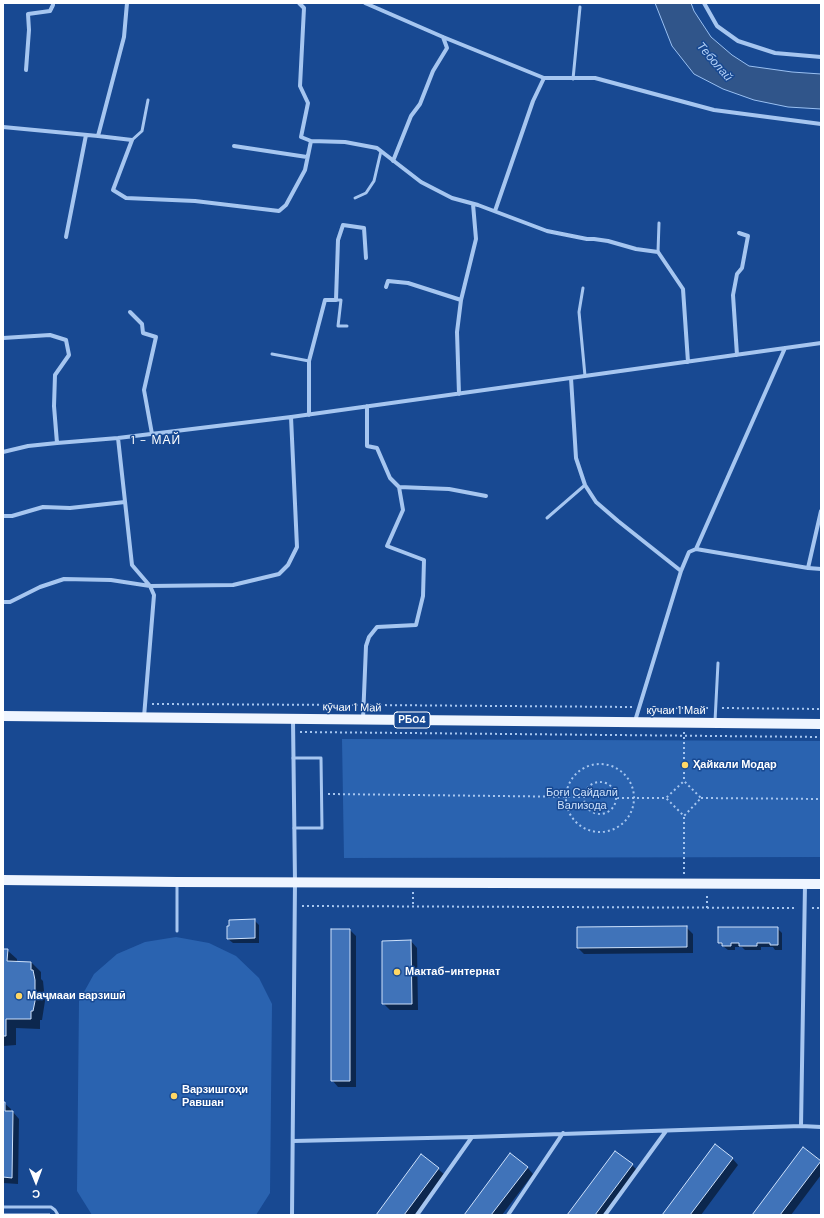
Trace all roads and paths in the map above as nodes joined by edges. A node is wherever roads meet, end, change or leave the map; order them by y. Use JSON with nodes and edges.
{"nodes":[{"id":1,"x":53,"y":3,"type":"edge"},
{"id":2,"x":127,"y":3,"type":"edge"},
{"id":3,"x":299,"y":3,"type":"edge"},
{"id":4,"x":365,"y":3,"type":"edge"},
{"id":5,"x":704,"y":3,"type":"edge"},
{"id":6,"x":580,"y":7,"type":"dead end"},
{"id":7,"x":443,"y":37,"type":"junction"},
{"id":8,"x":821,"y":57,"type":"edge"},
{"id":9,"x":26,"y":70,"type":"dead end"},
{"id":10,"x":544,"y":78,"type":"junction"},
{"id":11,"x":573,"y":79,"type":"junction"},
{"id":12,"x":148,"y":100,"type":"dead end"},
{"id":13,"x":821,"y":124,"type":"edge"},
{"id":14,"x":3,"y":127,"type":"edge"},
{"id":15,"x":86,"y":135,"type":"junction"},
{"id":16,"x":98,"y":136,"type":"junction"},
{"id":17,"x":132,"y":140,"type":"junction"},
{"id":18,"x":311,"y":141,"type":"junction"},
{"id":19,"x":234,"y":146,"type":"dead end"},
{"id":20,"x":381,"y":151,"type":"junction"},
{"id":21,"x":307,"y":157,"type":"junction"},
{"id":22,"x":393,"y":161,"type":"junction"},
{"id":23,"x":355,"y":198,"type":"dead end"},
{"id":24,"x":473,"y":204,"type":"junction"},
{"id":25,"x":495,"y":211,"type":"junction"},
{"id":26,"x":659,"y":223,"type":"dead end"},
{"id":27,"x":739,"y":233,"type":"dead end"},
{"id":28,"x":66,"y":237,"type":"dead end"},
{"id":29,"x":658,"y":252,"type":"junction"},
{"id":30,"x":366,"y":258,"type":"dead end"},
{"id":31,"x":386,"y":287,"type":"dead end"},
{"id":32,"x":583,"y":288,"type":"dead end"},
{"id":33,"x":336,"y":300,"type":"junction"},
{"id":34,"x":461,"y":300,"type":"junction"},
{"id":35,"x":130,"y":312,"type":"dead end"},
{"id":36,"x":347,"y":326,"type":"dead end"},
{"id":37,"x":3,"y":338,"type":"edge"},
{"id":38,"x":821,"y":343,"type":"edge"},
{"id":39,"x":785,"y":348,"type":"junction"},
{"id":40,"x":272,"y":354,"type":"dead end"},
{"id":41,"x":737,"y":355,"type":"junction"},
{"id":42,"x":309,"y":361,"type":"junction"},
{"id":43,"x":688,"y":362,"type":"junction"},
{"id":44,"x":585,"y":376,"type":"junction"},
{"id":45,"x":571,"y":378,"type":"junction"},
{"id":46,"x":459,"y":394,"type":"junction"},
{"id":47,"x":367,"y":406,"type":"junction"},
{"id":48,"x":309,"y":414,"type":"junction"},
{"id":49,"x":291,"y":417,"type":"junction"},
{"id":50,"x":152,"y":434,"type":"junction"},
{"id":51,"x":118,"y":438,"type":"junction"},
{"id":52,"x":57,"y":443,"type":"junction"},
{"id":53,"x":3,"y":452,"type":"edge"},
{"id":54,"x":585,"y":485,"type":"junction"},
{"id":55,"x":399,"y":487,"type":"junction"},
{"id":56,"x":486,"y":496,"type":"dead end"},
{"id":57,"x":125,"y":502,"type":"junction"},
{"id":58,"x":821,"y":511,"type":"edge"},
{"id":59,"x":3,"y":516,"type":"edge"},
{"id":60,"x":546,"y":518,"type":"dead end"},
{"id":61,"x":696,"y":548,"type":"junction"},
{"id":62,"x":808,"y":568,"type":"junction"},
{"id":63,"x":821,"y":569,"type":"edge"},
{"id":64,"x":681,"y":571,"type":"junction"},
{"id":65,"x":150,"y":586,"type":"junction"},
{"id":66,"x":3,"y":602,"type":"edge"},
{"id":67,"x":718,"y":663,"type":"dead end"},
{"id":68,"x":145,"y":704,"type":"junction"},
{"id":69,"x":364,"y":705,"type":"junction"},
{"id":70,"x":639,"y":708,"type":"junction"},
{"id":71,"x":716,"y":708,"type":"junction"},
{"id":72,"x":821,"y":709,"type":"edge"},
{"id":73,"x":3,"y":716,"type":"edge"},
{"id":74,"x":144,"y":718,"type":"junction"},
{"id":75,"x":293,"y":719,"type":"junction"},
{"id":76,"x":363,"y":720,"type":"junction"},
{"id":77,"x":635,"y":722,"type":"junction"},
{"id":78,"x":684,"y":723,"type":"junction"},
{"id":79,"x":715,"y":723,"type":"junction"},
{"id":80,"x":821,"y":724,"type":"edge"},
{"id":81,"x":293,"y":732,"type":"junction"},
{"id":82,"x":684,"y":737,"type":"junction"},
{"id":83,"x":821,"y":738,"type":"edge"},
{"id":84,"x":293,"y":758,"type":"junction"},
{"id":85,"x":684,"y":780,"type":"junction"},
{"id":86,"x":322,"y":794,"type":"junction"},
{"id":87,"x":566,"y":797,"type":"junction"},
{"id":88,"x":584,"y":797,"type":"junction"},
{"id":89,"x":617,"y":798,"type":"junction"},
{"id":90,"x":634,"y":798,"type":"junction"},
{"id":91,"x":666,"y":798,"type":"junction"},
{"id":92,"x":701,"y":798,"type":"junction"},
{"id":93,"x":821,"y":799,"type":"edge"},
{"id":94,"x":684,"y":816,"type":"junction"},
{"id":95,"x":294,"y":828,"type":"junction"},
{"id":96,"x":3,"y":880,"type":"edge"},
{"id":97,"x":177,"y":882,"type":"junction"},
{"id":98,"x":295,"y":882,"type":"junction"},
{"id":99,"x":413,"y":883,"type":"junction"},
{"id":100,"x":683,"y":884,"type":"junction"},
{"id":101,"x":706,"y":884,"type":"junction"},
{"id":102,"x":805,"y":884,"type":"junction"},
{"id":103,"x":821,"y":884,"type":"edge"},
{"id":104,"x":294,"y":906,"type":"junction"},
{"id":105,"x":413,"y":906,"type":"junction"},
{"id":106,"x":706,"y":908,"type":"junction"},
{"id":107,"x":805,"y":908,"type":"junction"},
{"id":108,"x":821,"y":908,"type":"edge"},
{"id":109,"x":177,"y":931,"type":"dead end"},
{"id":110,"x":801,"y":1126,"type":"junction"},
{"id":111,"x":821,"y":1126,"type":"edge"},
{"id":112,"x":666,"y":1131,"type":"junction"},
{"id":113,"x":563,"y":1133,"type":"junction"},
{"id":114,"x":472,"y":1136,"type":"junction"},
{"id":115,"x":293,"y":1141,"type":"junction"},
{"id":116,"x":3,"y":1207,"type":"edge"},
{"id":117,"x":58,"y":1215,"type":"edge"},
{"id":118,"x":292,"y":1215,"type":"edge"},
{"id":119,"x":417,"y":1215,"type":"edge"},
{"id":120,"x":508,"y":1215,"type":"edge"},
{"id":121,"x":605,"y":1215,"type":"edge"}],
"edges":[{"from":1,"to":9,"type":"street"},
{"from":2,"to":16,"type":"street"},
{"from":3,"to":18,"type":"street"},
{"from":4,"to":7,"type":"street"},
{"from":5,"to":8,"type":"street"},
{"from":6,"to":11,"type":"lane"},
{"from":7,"to":10,"type":"street"},
{"from":7,"to":22,"type":"street"},
{"from":10,"to":11,"type":"street"},
{"from":10,"to":25,"type":"street"},
{"from":11,"to":13,"type":"street"},
{"from":12,"to":17,"type":"lane"},
{"from":14,"to":15,"type":"street"},
{"from":15,"to":16,"type":"street"},
{"from":15,"to":28,"type":"street"},
{"from":16,"to":17,"type":"street"},
{"from":17,"to":21,"type":"street"},
{"from":18,"to":20,"type":"street"},
{"from":18,"to":21,"type":"street"},
{"from":19,"to":21,"type":"street"},
{"from":20,"to":22,"type":"street"},
{"from":20,"to":23,"type":"lane"},
{"from":22,"to":24,"type":"street"},
{"from":24,"to":25,"type":"street"},
{"from":24,"to":34,"type":"street"},
{"from":25,"to":29,"type":"street"},
{"from":26,"to":29,"type":"lane"},
{"from":27,"to":41,"type":"street"},
{"from":29,"to":43,"type":"street"},
{"from":30,"to":33,"type":"street"},
{"from":31,"to":34,"type":"street"},
{"from":32,"to":44,"type":"lane"},
{"from":33,"to":36,"type":"lane"},
{"from":33,"to":42,"type":"street"},
{"from":34,"to":46,"type":"street"},
{"from":35,"to":50,"type":"street"},
{"from":37,"to":52,"type":"street"},
{"from":38,"to":39,"type":"street"},
{"from":39,"to":41,"type":"street"},
{"from":39,"to":61,"type":"street"},
{"from":40,"to":42,"type":"lane"},
{"from":41,"to":43,"type":"street"},
{"from":42,"to":48,"type":"street"},
{"from":43,"to":44,"type":"street"},
{"from":44,"to":45,"type":"street"},
{"from":45,"to":46,"type":"street"},
{"from":45,"to":54,"type":"street"},
{"from":46,"to":47,"type":"street"},
{"from":47,"to":48,"type":"street"},
{"from":47,"to":55,"type":"street"},
{"from":48,"to":49,"type":"street"},
{"from":49,"to":50,"type":"street"},
{"from":49,"to":65,"type":"street"},
{"from":50,"to":51,"type":"street"},
{"from":51,"to":52,"type":"street"},
{"from":51,"to":57,"type":"street"},
{"from":52,"to":53,"type":"street"},
{"from":54,"to":60,"type":"lane"},
{"from":54,"to":64,"type":"street"},
{"from":55,"to":56,"type":"street"},
{"from":55,"to":69,"type":"street"},
{"from":57,"to":59,"type":"street"},
{"from":57,"to":65,"type":"street"},
{"from":58,"to":62,"type":"street"},
{"from":61,"to":62,"type":"street"},
{"from":61,"to":64,"type":"street"},
{"from":62,"to":63,"type":"street"},
{"from":64,"to":70,"type":"street"},
{"from":65,"to":66,"type":"street"},
{"from":65,"to":68,"type":"street"},
{"from":67,"to":71,"type":"lane"},
{"from":68,"to":69,"type":"path"},
{"from":68,"to":74,"type":"street"},
{"from":69,"to":70,"type":"path"},
{"from":69,"to":76,"type":"street"},
{"from":70,"to":71,"type":"path"},
{"from":70,"to":77,"type":"street"},
{"from":71,"to":72,"type":"path"},
{"from":71,"to":79,"type":"lane"},
{"from":73,"to":74,"type":"main road","name":"кӯчаи 1 Май","number":"РБ04"},
{"from":74,"to":75,"type":"main road","name":"кӯчаи 1 Май","number":"РБ04"},
{"from":75,"to":76,"type":"main road","name":"кӯчаи 1 Май","number":"РБ04"},
{"from":75,"to":81,"type":"street"},
{"from":76,"to":77,"type":"main road","name":"кӯчаи 1 Май","number":"РБ04"},
{"from":77,"to":78,"type":"main road","name":"кӯчаи 1 Май","number":"РБ04"},
{"from":78,"to":79,"type":"main road","name":"кӯчаи 1 Май","number":"РБ04"},
{"from":78,"to":82,"type":"path"},
{"from":79,"to":80,"type":"main road","name":"кӯчаи 1 Май","number":"РБ04"},
{"from":81,"to":82,"type":"path"},
{"from":81,"to":84,"type":"street"},
{"from":82,"to":83,"type":"path"},
{"from":82,"to":85,"type":"path"},
{"from":84,"to":86,"type":"lane"},
{"from":84,"to":95,"type":"street"},
{"from":85,"to":91,"type":"path"},
{"from":85,"to":92,"type":"path"},
{"from":86,"to":87,"type":"path"},
{"from":86,"to":95,"type":"lane"},
{"from":87,"to":88,"type":"path"},
{"from":87,"to":90,"type":"path"},
{"from":87,"to":90,"type":"path"},
{"from":88,"to":89,"type":"path"},
{"from":88,"to":89,"type":"path"},
{"from":89,"to":90,"type":"path"},
{"from":90,"to":91,"type":"path"},
{"from":91,"to":94,"type":"path"},
{"from":92,"to":93,"type":"path"},
{"from":92,"to":94,"type":"path"},
{"from":94,"to":100,"type":"path"},
{"from":95,"to":98,"type":"street"},
{"from":96,"to":97,"type":"main road"},
{"from":97,"to":98,"type":"main road"},
{"from":97,"to":109,"type":"lane"},
{"from":98,"to":99,"type":"main road"},
{"from":98,"to":104,"type":"street"},
{"from":99,"to":100,"type":"main road"},
{"from":99,"to":105,"type":"path"},
{"from":100,"to":101,"type":"main road"},
{"from":101,"to":102,"type":"main road"},
{"from":101,"to":106,"type":"path"},
{"from":102,"to":103,"type":"main road"},
{"from":102,"to":107,"type":"street"},
{"from":104,"to":105,"type":"path"},
{"from":104,"to":115,"type":"street"},
{"from":105,"to":106,"type":"path"},
{"from":106,"to":107,"type":"path"},
{"from":107,"to":108,"type":"path"},
{"from":107,"to":110,"type":"street"},
{"from":110,"to":111,"type":"street"},
{"from":110,"to":112,"type":"street"},
{"from":112,"to":113,"type":"street"},
{"from":112,"to":121,"type":"street"},
{"from":113,"to":114,"type":"street"},
{"from":113,"to":120,"type":"street"},
{"from":114,"to":115,"type":"street"},
{"from":114,"to":119,"type":"street"},
{"from":115,"to":118,"type":"street"},
{"from":116,"to":117,"type":"lane"}]}
